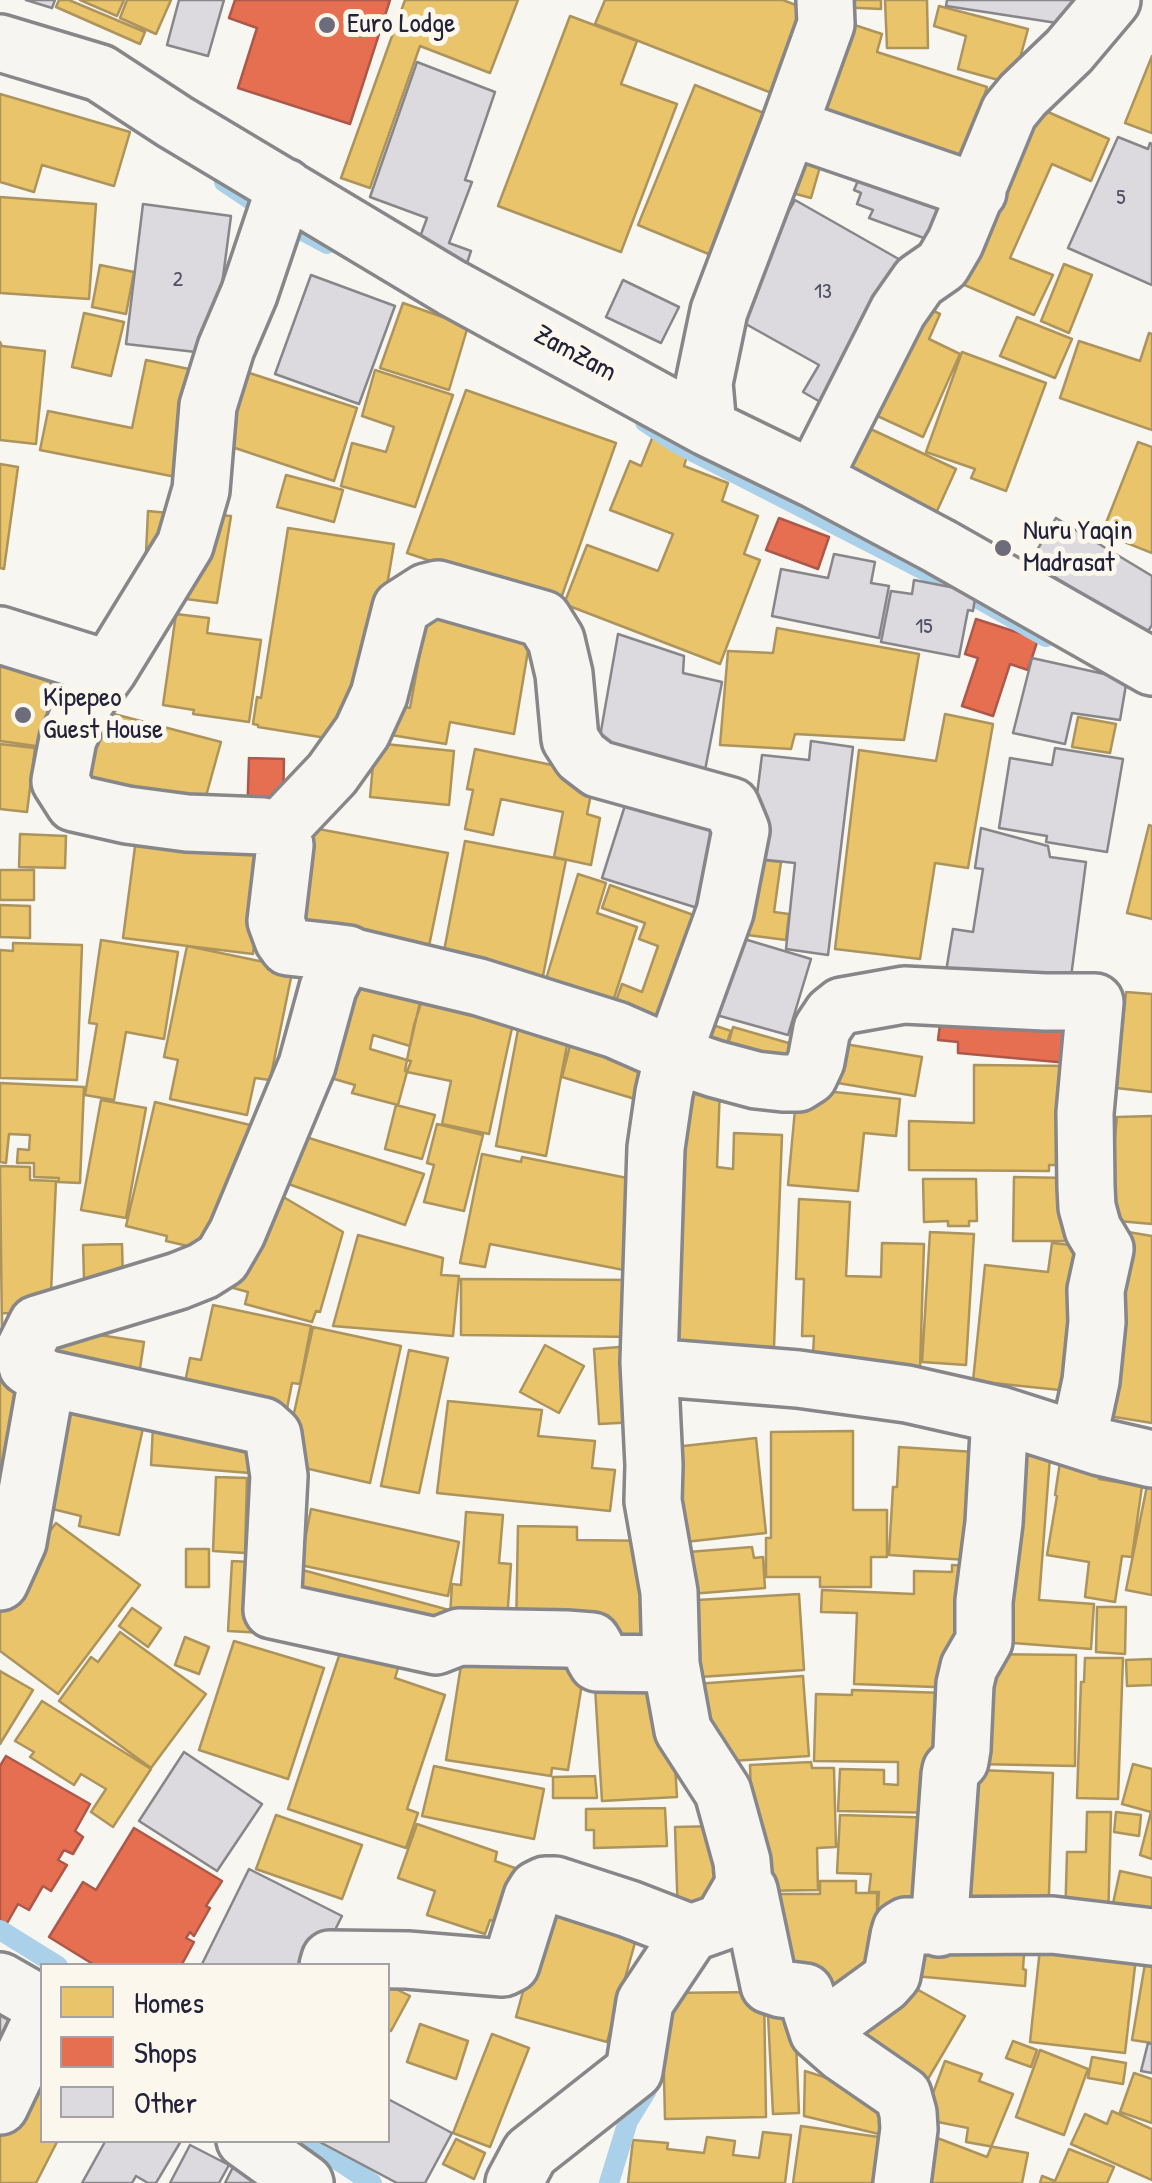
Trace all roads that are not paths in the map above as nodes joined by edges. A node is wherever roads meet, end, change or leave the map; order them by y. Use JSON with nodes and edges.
{"nodes":[{"id":1,"x":825,"y":0,"type":"edge"},
{"id":2,"x":1112,"y":0,"type":"edge"},
{"id":3,"x":0,"y":43,"type":"edge"},
{"id":4,"x":789,"y":127,"type":"junction"},
{"id":5,"x":285,"y":187,"type":"junction"},
{"id":6,"x":978,"y":192,"type":"junction"},
{"id":7,"x":708,"y":428,"type":"junction"},
{"id":8,"x":813,"y":479,"type":"junction"},
{"id":9,"x":0,"y":634,"type":"edge"},
{"id":10,"x":1152,"y":667,"type":"edge"},
{"id":11,"x":110,"y":668,"type":"junction"},
{"id":12,"x":278,"y":832,"type":"junction"},
{"id":13,"x":333,"y":952,"type":"junction"},
{"id":14,"x":674,"y":1055,"type":"junction"},
{"id":15,"x":650,"y":1367,"type":"junction"},
{"id":16,"x":45,"y":1378,"type":"junction"},
{"id":17,"x":1000,"y":1415,"type":"junction"},
{"id":18,"x":1070,"y":1437,"type":"junction"},
{"id":19,"x":1152,"y":1458,"type":"edge"},
{"id":20,"x":0,"y":1582,"type":"edge"},
{"id":21,"x":671,"y":1664,"type":"junction"},
{"id":22,"x":744,"y":1884,"type":"junction"},
{"id":23,"x":939,"y":1928,"type":"junction"},
{"id":24,"x":690,"y":1933,"type":"junction"},
{"id":25,"x":1152,"y":1937,"type":"edge"},
{"id":26,"x":329,"y":1963,"type":"edge"},
{"id":27,"x":0,"y":1981,"type":"edge"},
{"id":28,"x":40,"y":2004,"type":"edge"},
{"id":29,"x":40,"y":2022,"type":"edge"},
{"id":30,"x":818,"y":2032,"type":"junction"},
{"id":31,"x":0,"y":2106,"type":"edge"},
{"id":32,"x":514,"y":2183,"type":"edge"},
{"id":33,"x":902,"y":2183,"type":"edge"}],
"edges":[{"from":1,"to":4,"type":"street"},
{"from":2,"to":6,"type":"street"},
{"from":3,"to":5,"type":"street","name":"ZamZam"},
{"from":4,"to":6,"type":"street"},
{"from":4,"to":7,"type":"street"},
{"from":5,"to":7,"type":"street","name":"ZamZam"},
{"from":5,"to":11,"type":"street"},
{"from":6,"to":8,"type":"street"},
{"from":7,"to":8,"type":"street","name":"ZamZam"},
{"from":8,"to":10,"type":"street","name":"ZamZam"},
{"from":9,"to":11,"type":"street"},
{"from":11,"to":12,"type":"street"},
{"from":12,"to":13,"type":"street"},
{"from":12,"to":14,"type":"street"},
{"from":13,"to":14,"type":"street"},
{"from":13,"to":16,"type":"street"},
{"from":14,"to":15,"type":"street"},
{"from":14,"to":18,"type":"street"},
{"from":15,"to":17,"type":"street"},
{"from":15,"to":21,"type":"street"},
{"from":16,"to":20,"type":"street"},
{"from":16,"to":21,"type":"street"},
{"from":17,"to":18,"type":"street"},
{"from":17,"to":23,"type":"street"},
{"from":18,"to":19,"type":"street"},
{"from":21,"to":22,"type":"street"},
{"from":22,"to":24,"type":"street"},
{"from":22,"to":30,"type":"street"},
{"from":23,"to":25,"type":"street"},
{"from":23,"to":30,"type":"street"},
{"from":24,"to":26,"type":"street"},
{"from":24,"to":32,"type":"street"},
{"from":27,"to":28,"type":"street"},
{"from":29,"to":31,"type":"street"},
{"from":30,"to":33,"type":"street"}]}
